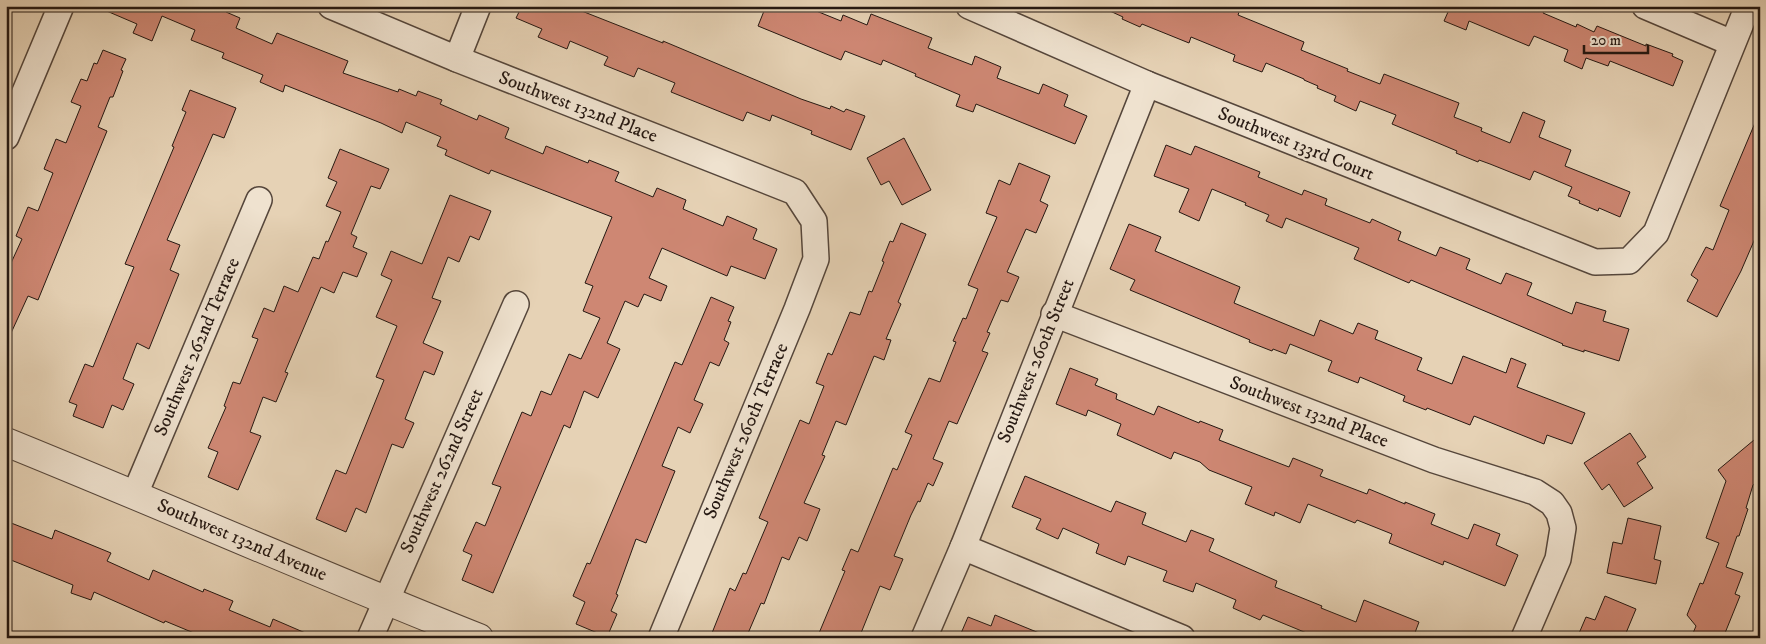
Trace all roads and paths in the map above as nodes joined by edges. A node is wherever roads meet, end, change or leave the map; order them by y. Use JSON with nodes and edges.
{"nodes":[{"id":1,"x":61,"y":6,"type":"edge"},
{"id":2,"x":331,"y":6,"type":"edge"},
{"id":3,"x":478,"y":6,"type":"edge"},
{"id":4,"x":969,"y":6,"type":"edge"},
{"id":5,"x":1645,"y":6,"type":"edge"},
{"id":6,"x":1748,"y":6,"type":"edge"},
{"id":7,"x":1732,"y":43,"type":"junction"},
{"id":8,"x":457,"y":59,"type":"junction"},
{"id":9,"x":1147,"y":84,"type":"junction"},
{"id":10,"x":6,"y":137,"type":"edge"},
{"id":11,"x":259,"y":200,"type":"dead end"},
{"id":12,"x":814,"y":221,"type":"joint"},
{"id":13,"x":516,"y":304,"type":"dead end"},
{"id":14,"x":1054,"y":314,"type":"junction"},
{"id":15,"x":6,"y":442,"type":"edge"},
{"id":16,"x":136,"y":494,"type":"junction"},
{"id":17,"x":963,"y":547,"type":"junction"},
{"id":18,"x":385,"y":601,"type":"junction"},
{"id":19,"x":370,"y":638,"type":"edge"},
{"id":20,"x":479,"y":638,"type":"edge"},
{"id":21,"x":661,"y":638,"type":"edge"},
{"id":22,"x":924,"y":638,"type":"edge"},
{"id":23,"x":1182,"y":638,"type":"edge"},
{"id":24,"x":1524,"y":638,"type":"edge"}],
"edges":[{"from":1,"to":10,"type":"street"},
{"from":2,"to":8,"type":"street","name":"Southwest 132nd Place"},
{"from":3,"to":8,"type":"street"},
{"from":4,"to":9,"type":"street","name":"Southwest 133rd Court"},
{"from":5,"to":7,"type":"street"},
{"from":6,"to":7,"type":"street"},
{"from":7,"to":9,"type":"street","name":"Southwest 133rd Court"},
{"from":8,"to":12,"type":"street","name":"Southwest 132nd Place"},
{"from":9,"to":14,"type":"street","name":"Southwest 260th Street"},
{"from":11,"to":16,"type":"street","name":"Southwest 262nd Terrace"},
{"from":12,"to":21,"type":"street","name":"Southwest 260th Terrace"},
{"from":13,"to":18,"type":"street","name":"Southwest 262nd Street"},
{"from":14,"to":17,"type":"street","name":"Southwest 260th Street"},
{"from":14,"to":24,"type":"street","name":"Southwest 132nd Place"},
{"from":15,"to":16,"type":"street","name":"Southwest 132nd Avenue"},
{"from":16,"to":18,"type":"street","name":"Southwest 132nd Avenue"},
{"from":17,"to":22,"type":"street","name":"Southwest 260th Street"},
{"from":17,"to":23,"type":"street"},
{"from":18,"to":19,"type":"street","name":"Southwest 262nd Street"},
{"from":18,"to":20,"type":"street","name":"Southwest 132nd Avenue"}]}
